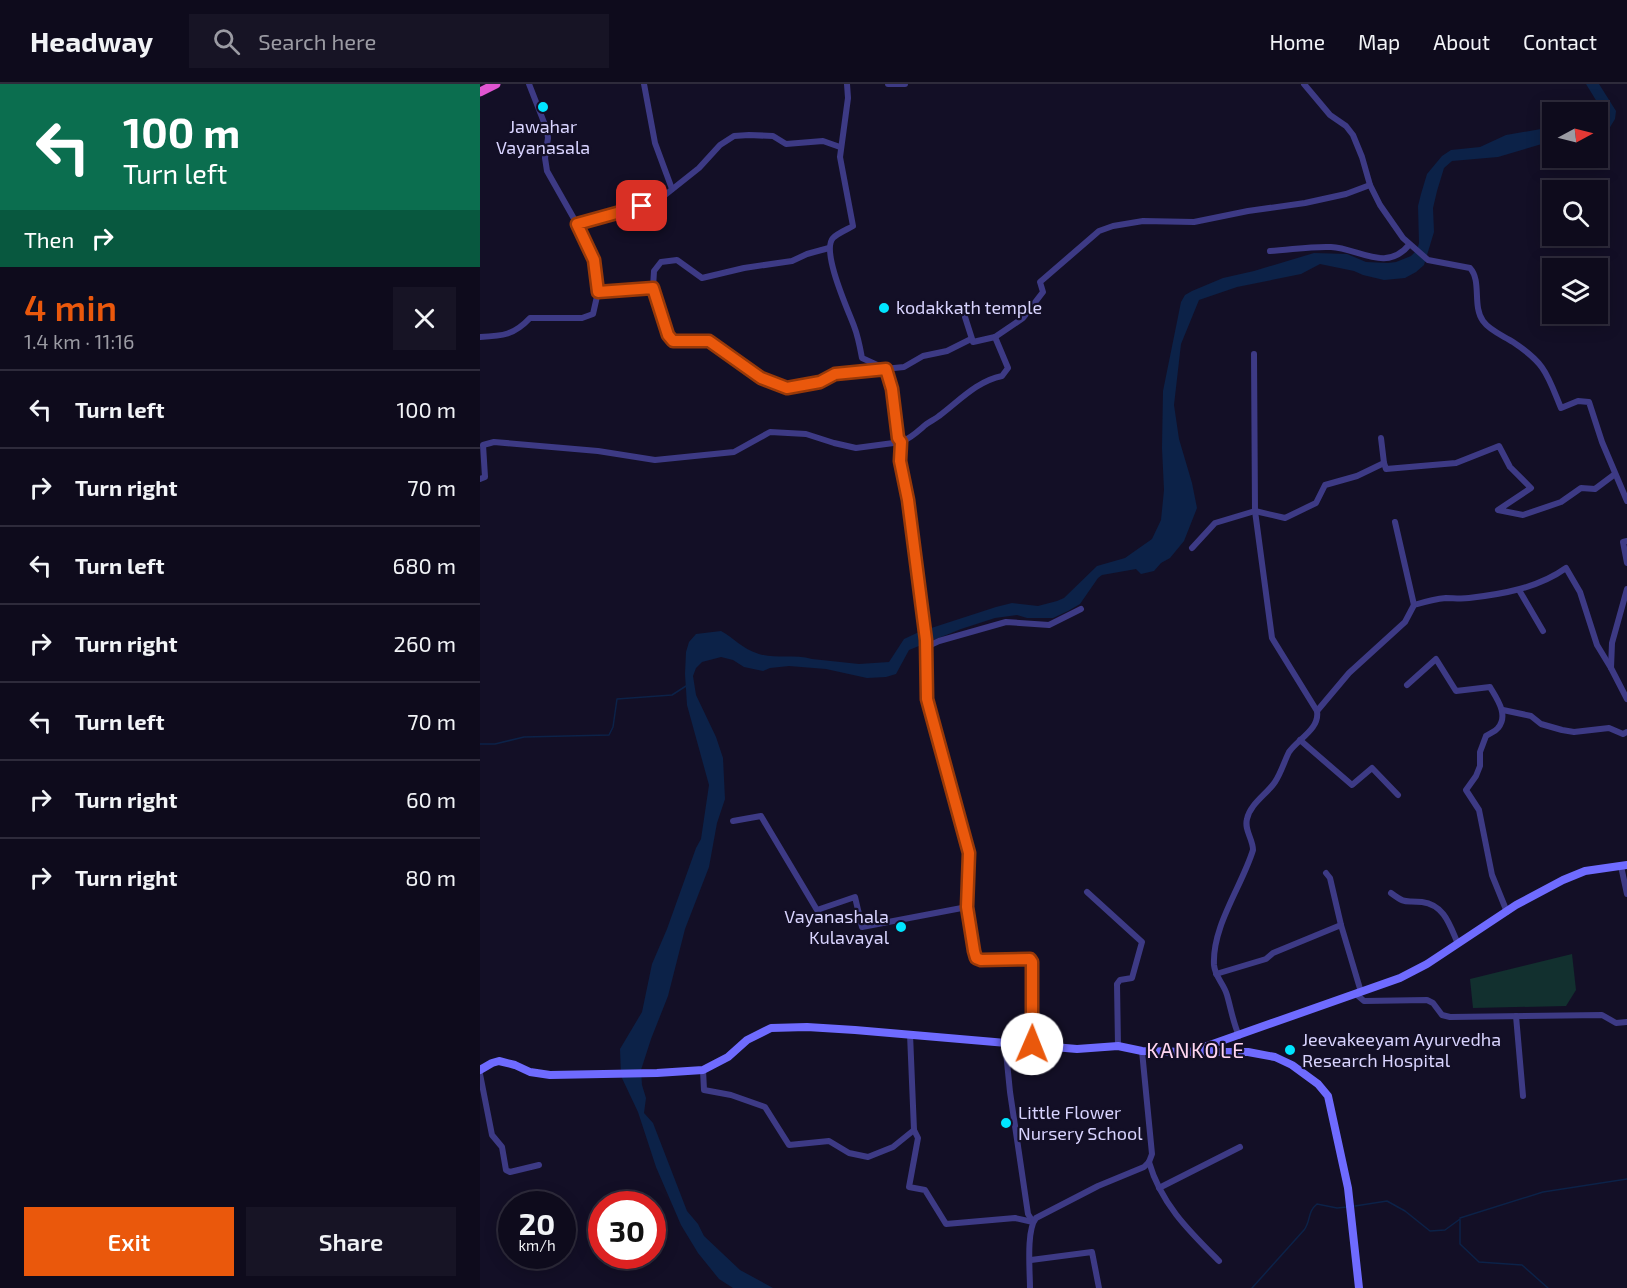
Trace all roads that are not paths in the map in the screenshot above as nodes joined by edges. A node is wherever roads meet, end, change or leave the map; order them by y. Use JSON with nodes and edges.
{"nodes":[{"id":1,"x":496,"y":84,"type":"edge"},
{"id":2,"x":529,"y":84,"type":"edge"},
{"id":3,"x":644,"y":84,"type":"edge"},
{"id":4,"x":847,"y":84,"type":"edge"},
{"id":5,"x":888,"y":84,"type":"edge"},
{"id":6,"x":905,"y":84,"type":"edge"},
{"id":7,"x":1304,"y":84,"type":"edge"},
{"id":8,"x":480,"y":92,"type":"edge"},
{"id":9,"x":840,"y":147,"type":"junction"},
{"id":10,"x":1370,"y":185,"type":"junction"},
{"id":11,"x":672,"y":189,"type":"junction"},
{"id":12,"x":577,"y":224,"type":"junction"},
{"id":13,"x":1411,"y":246,"type":"junction"},
{"id":14,"x":829,"y":248,"type":"junction"},
{"id":15,"x":1270,"y":251,"type":"dead end"},
{"id":16,"x":653,"y":288,"type":"junction"},
{"id":17,"x":598,"y":292,"type":"junction"},
{"id":18,"x":965,"y":317,"type":"dead end"},
{"id":19,"x":480,"y":337,"type":"edge"},
{"id":20,"x":995,"y":337,"type":"junction"},
{"id":21,"x":971,"y":339,"type":"junction"},
{"id":22,"x":1254,"y":354,"type":"dead end"},
{"id":23,"x":886,"y":369,"type":"junction"},
{"id":24,"x":1381,"y":438,"type":"dead end"},
{"id":25,"x":480,"y":440,"type":"edge"},
{"id":26,"x":901,"y":442,"type":"junction"},
{"id":27,"x":488,"y":444,"type":"junction"},
{"id":28,"x":1384,"y":463,"type":"junction"},
{"id":29,"x":1615,"y":474,"type":"junction"},
{"id":30,"x":480,"y":479,"type":"edge"},
{"id":31,"x":1627,"y":501,"type":"edge"},
{"id":32,"x":1255,"y":512,"type":"junction"},
{"id":33,"x":1395,"y":522,"type":"dead end"},
{"id":34,"x":1627,"y":541,"type":"edge"},
{"id":35,"x":1192,"y":548,"type":"dead end"},
{"id":36,"x":1627,"y":563,"type":"edge"},
{"id":37,"x":1627,"y":589,"type":"edge"},
{"id":38,"x":1519,"y":590,"type":"junction"},
{"id":39,"x":1414,"y":605,"type":"junction"},
{"id":40,"x":1081,"y":609,"type":"dead end"},
{"id":41,"x":1543,"y":632,"type":"dead end"},
{"id":42,"x":926,"y":647,"type":"junction"},
{"id":43,"x":1611,"y":668,"type":"junction"},
{"id":44,"x":1407,"y":685,"type":"dead end"},
{"id":45,"x":1627,"y":699,"type":"edge"},
{"id":46,"x":1503,"y":710,"type":"junction"},
{"id":47,"x":1317,"y":711,"type":"junction"},
{"id":48,"x":1627,"y":732,"type":"edge"},
{"id":49,"x":1300,"y":740,"type":"junction"},
{"id":50,"x":1398,"y":795,"type":"dead end"},
{"id":51,"x":733,"y":821,"type":"dead end"},
{"id":52,"x":1624,"y":866,"type":"edge"},
{"id":53,"x":1326,"y":873,"type":"dead end"},
{"id":54,"x":1087,"y":892,"type":"dead end"},
{"id":55,"x":1391,"y":893,"type":"dead end"},
{"id":56,"x":1627,"y":894,"type":"edge"},
{"id":57,"x":967,"y":907,"type":"junction"},
{"id":58,"x":1507,"y":912,"type":"junction"},
{"id":59,"x":1341,"y":925,"type":"junction"},
{"id":60,"x":1458,"y":944,"type":"junction"},
{"id":61,"x":1216,"y":974,"type":"junction"},
{"id":62,"x":1359,"y":993,"type":"junction"},
{"id":63,"x":1516,"y":1016,"type":"junction"},
{"id":64,"x":1627,"y":1022,"type":"edge"},
{"id":65,"x":910,"y":1034,"type":"junction"},
{"id":66,"x":1239,"y":1035,"type":"junction"},
{"id":67,"x":1005,"y":1042,"type":"junction"},
{"id":68,"x":1032,"y":1044,"type":"junction"},
{"id":69,"x":1118,"y":1046,"type":"junction"},
{"id":70,"x":1142,"y":1051,"type":"junction"},
{"id":71,"x":1190,"y":1052,"type":"junction"},
{"id":72,"x":703,"y":1070,"type":"junction"},
{"id":73,"x":480,"y":1072,"type":"edge"},
{"id":74,"x":1523,"y":1096,"type":"dead end"},
{"id":75,"x":914,"y":1130,"type":"junction"},
{"id":76,"x":1240,"y":1147,"type":"dead end"},
{"id":77,"x":1149,"y":1162,"type":"junction"},
{"id":78,"x":539,"y":1165,"type":"dead end"},
{"id":79,"x":1159,"y":1188,"type":"junction"},
{"id":80,"x":1033,"y":1222,"type":"junction"},
{"id":81,"x":1030,"y":1260,"type":"junction"},
{"id":82,"x":1219,"y":1262,"type":"dead end"},
{"id":83,"x":1030,"y":1288,"type":"edge"},
{"id":84,"x":1099,"y":1288,"type":"edge"},
{"id":85,"x":1359,"y":1288,"type":"edge"}],
"edges":[{"from":1,"to":8,"type":"highway"},
{"from":2,"to":12,"type":"street"},
{"from":3,"to":11,"type":"street"},
{"from":4,"to":9,"type":"street"},
{"from":5,"to":6,"type":"street"},
{"from":7,"to":10,"type":"street"},
{"from":9,"to":11,"type":"street"},
{"from":9,"to":14,"type":"street"},
{"from":10,"to":13,"type":"street"},
{"from":10,"to":20,"type":"street"},
{"from":11,"to":12,"type":"street"},
{"from":12,"to":17,"type":"street"},
{"from":13,"to":15,"type":"street"},
{"from":13,"to":29,"type":"street"},
{"from":14,"to":16,"type":"street"},
{"from":14,"to":23,"type":"street"},
{"from":16,"to":17,"type":"street"},
{"from":16,"to":23,"type":"street"},
{"from":17,"to":19,"type":"street"},
{"from":18,"to":21,"type":"street"},
{"from":20,"to":21,"type":"street"},
{"from":20,"to":26,"type":"street"},
{"from":21,"to":23,"type":"street"},
{"from":22,"to":32,"type":"street"},
{"from":23,"to":26,"type":"street"},
{"from":24,"to":28,"type":"street"},
{"from":25,"to":27,"type":"street"},
{"from":26,"to":27,"type":"street"},
{"from":26,"to":42,"type":"street"},
{"from":27,"to":30,"type":"street"},
{"from":28,"to":29,"type":"street"},
{"from":28,"to":32,"type":"street"},
{"from":29,"to":31,"type":"street"},
{"from":32,"to":35,"type":"street"},
{"from":32,"to":47,"type":"street"},
{"from":33,"to":39,"type":"street"},
{"from":34,"to":36,"type":"street"},
{"from":37,"to":43,"type":"street"},
{"from":38,"to":39,"type":"street"},
{"from":38,"to":41,"type":"street"},
{"from":38,"to":43,"type":"street"},
{"from":39,"to":47,"type":"street"},
{"from":40,"to":42,"type":"street"},
{"from":42,"to":57,"type":"street"},
{"from":43,"to":45,"type":"street"},
{"from":44,"to":46,"type":"street"},
{"from":46,"to":48,"type":"street"},
{"from":46,"to":58,"type":"street"},
{"from":47,"to":49,"type":"street"},
{"from":49,"to":50,"type":"street"},
{"from":49,"to":61,"type":"street"},
{"from":51,"to":57,"type":"street"},
{"from":52,"to":56,"type":"street"},
{"from":52,"to":58,"type":"main road"},
{"from":53,"to":59,"type":"street"},
{"from":54,"to":69,"type":"street"},
{"from":55,"to":60,"type":"street"},
{"from":57,"to":68,"type":"street"},
{"from":58,"to":60,"type":"main road"},
{"from":59,"to":61,"type":"street"},
{"from":59,"to":62,"type":"street"},
{"from":60,"to":62,"type":"main road"},
{"from":61,"to":66,"type":"street"},
{"from":62,"to":63,"type":"street"},
{"from":62,"to":66,"type":"main road"},
{"from":63,"to":64,"type":"street"},
{"from":63,"to":74,"type":"street"},
{"from":65,"to":67,"type":"main road"},
{"from":65,"to":72,"type":"main road"},
{"from":65,"to":75,"type":"street"},
{"from":66,"to":71,"type":"main road"},
{"from":67,"to":68,"type":"main road"},
{"from":67,"to":80,"type":"street"},
{"from":68,"to":69,"type":"main road"},
{"from":69,"to":70,"type":"main road"},
{"from":70,"to":71,"type":"main road"},
{"from":70,"to":77,"type":"street"},
{"from":71,"to":85,"type":"main road"},
{"from":72,"to":73,"type":"main road"},
{"from":72,"to":75,"type":"street"},
{"from":73,"to":78,"type":"street"},
{"from":75,"to":80,"type":"street"},
{"from":76,"to":79,"type":"street"},
{"from":77,"to":79,"type":"street"},
{"from":77,"to":80,"type":"street"},
{"from":79,"to":82,"type":"street"},
{"from":80,"to":81,"type":"street"},
{"from":81,"to":83,"type":"street"},
{"from":81,"to":84,"type":"street"}]}
